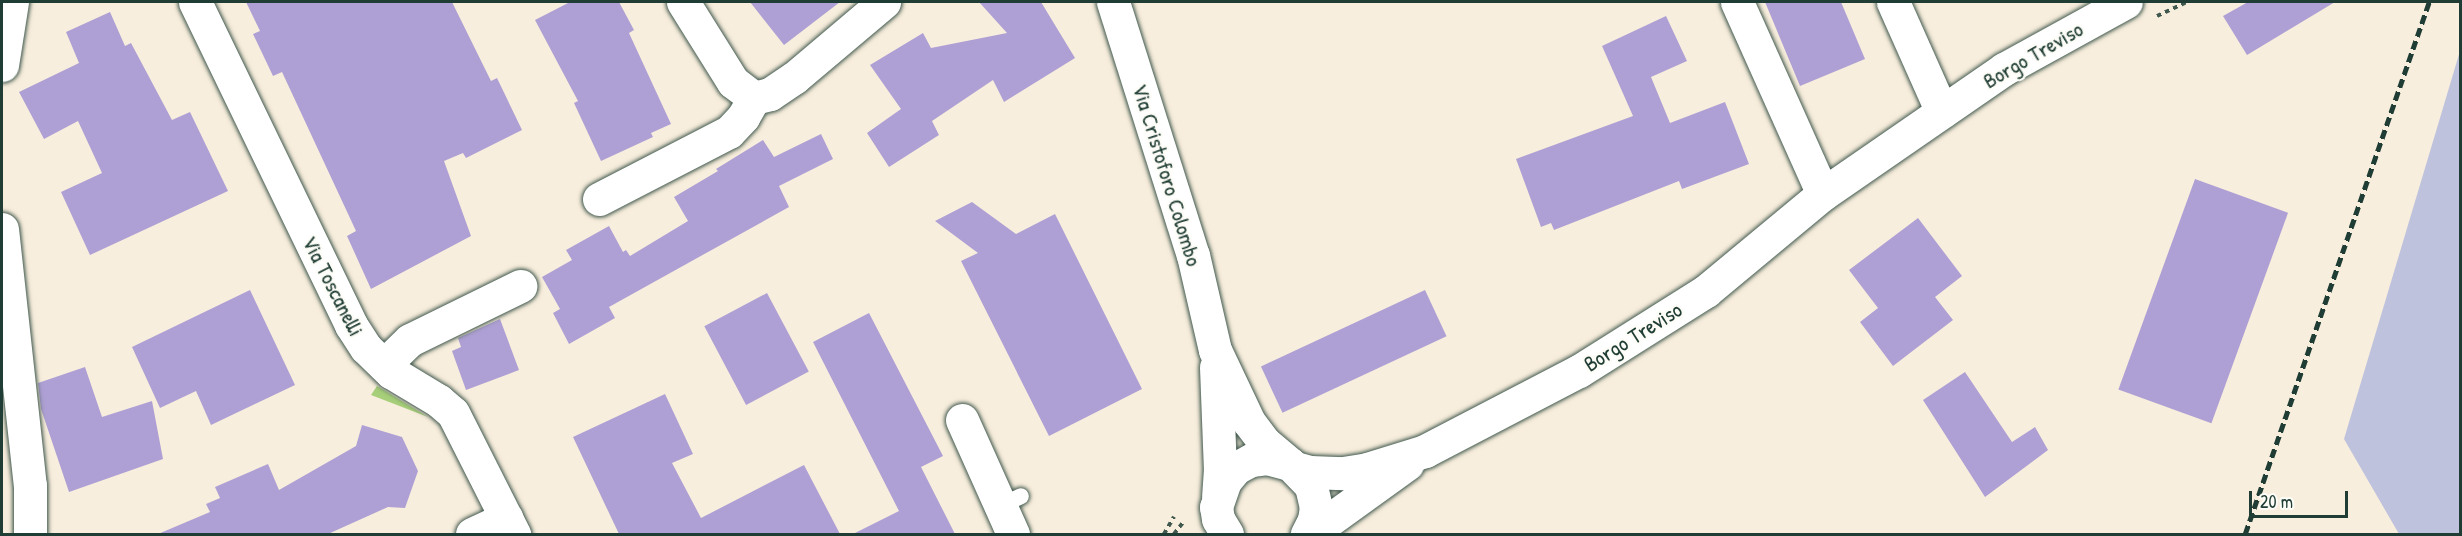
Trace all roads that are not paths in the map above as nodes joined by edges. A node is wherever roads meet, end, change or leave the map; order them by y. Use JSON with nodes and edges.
{"nodes":[{"id":1,"x":12,"y":2,"type":"edge"},
{"id":2,"x":195,"y":2,"type":"edge"},
{"id":3,"x":682,"y":2,"type":"edge"},
{"id":4,"x":884,"y":2,"type":"edge"},
{"id":5,"x":1113,"y":2,"type":"edge"},
{"id":6,"x":1737,"y":2,"type":"edge"},
{"id":7,"x":1893,"y":2,"type":"edge"},
{"id":8,"x":2126,"y":2,"type":"edge"},
{"id":9,"x":2,"y":65,"type":"edge"},
{"id":10,"x":754,"y":98,"type":"junction"},
{"id":11,"x":1942,"y":112,"type":"junction"},
{"id":12,"x":1823,"y":194,"type":"junction"},
{"id":13,"x":599,"y":199,"type":"dead end"},
{"id":14,"x":2,"y":229,"type":"edge"},
{"id":15,"x":520,"y":286,"type":"dead end"},
{"id":16,"x":1215,"y":350,"type":"junction"},
{"id":17,"x":384,"y":365,"type":"junction"},
{"id":18,"x":962,"y":420,"type":"dead end"},
{"id":19,"x":1425,"y":451,"type":"junction"},
{"id":20,"x":1292,"y":466,"type":"junction"},
{"id":21,"x":1012,"y":512,"type":"edge"},
{"id":22,"x":1210,"y":518,"type":"edge"},
{"id":23,"x":510,"y":526,"type":"edge"},
{"id":24,"x":30,"y":534,"type":"edge"},
{"id":25,"x":472,"y":534,"type":"edge"},
{"id":26,"x":1309,"y":534,"type":"edge"}],
"edges":[{"from":1,"to":9,"type":"street"},
{"from":2,"to":17,"type":"street","name":"Via Toscanelli"},
{"from":3,"to":10,"type":"street"},
{"from":4,"to":10,"type":"street"},
{"from":5,"to":16,"type":"street","name":"Via Cristoforo Colombo"},
{"from":6,"to":12,"type":"street"},
{"from":7,"to":11,"type":"street"},
{"from":8,"to":11,"type":"street","name":"Borgo Treviso"},
{"from":10,"to":13,"type":"street"},
{"from":11,"to":12,"type":"street","name":"Borgo Treviso"},
{"from":12,"to":19,"type":"street","name":"Borgo Treviso"},
{"from":14,"to":24,"type":"street"},
{"from":15,"to":17,"type":"street"},
{"from":16,"to":20,"type":"street","name":"Via Cristoforo Colombo"},
{"from":16,"to":22,"type":"street","name":"Via Cristoforo Colombo"},
{"from":17,"to":23,"type":"street","name":"Via Toscanelli"},
{"from":18,"to":21,"type":"street"},
{"from":19,"to":20,"type":"street","name":"Borgo Treviso"},
{"from":19,"to":26,"type":"street","name":"Borgo Treviso"},
{"from":20,"to":22,"type":"street","name":"Borgo Treviso"},
{"from":20,"to":26,"type":"street","name":"Via Cristoforo Colombo"},
{"from":23,"to":25,"type":"street"}]}
